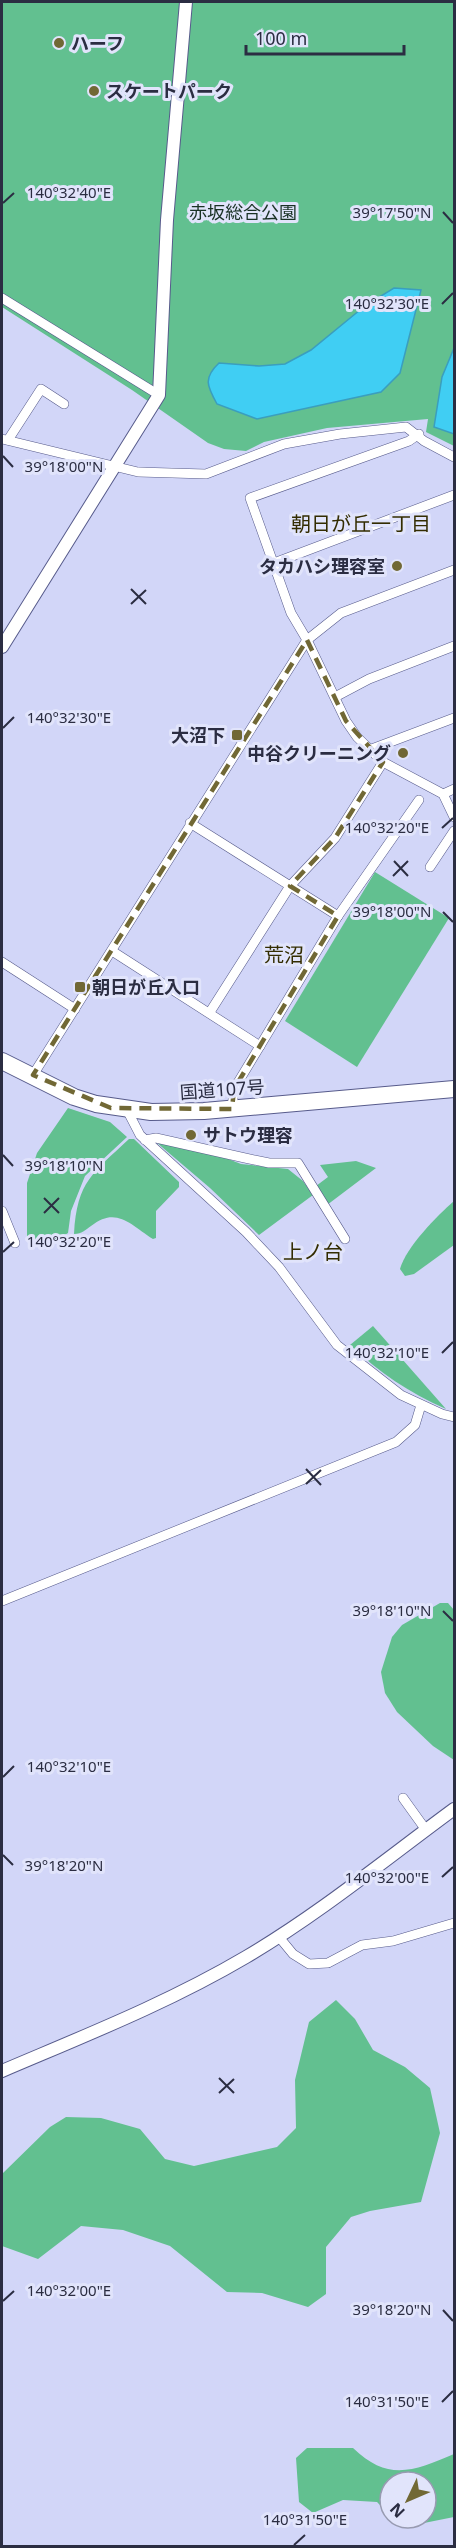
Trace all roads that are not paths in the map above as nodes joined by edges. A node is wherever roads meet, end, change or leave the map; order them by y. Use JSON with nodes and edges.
{"nodes":[{"id":1,"x":186,"y":2,"type":"edge"},
{"id":2,"x":2,"y":298,"type":"edge"},
{"id":3,"x":159,"y":395,"type":"junction"},
{"id":4,"x":64,"y":404,"type":"dead end"},
{"id":5,"x":419,"y":434,"type":"junction"},
{"id":6,"x":5,"y":440,"type":"edge"},
{"id":7,"x":454,"y":457,"type":"edge"},
{"id":8,"x":115,"y":466,"type":"junction"},
{"id":9,"x":454,"y":495,"type":"edge"},
{"id":10,"x":274,"y":563,"type":"junction"},
{"id":11,"x":454,"y":570,"type":"edge"},
{"id":12,"x":307,"y":640,"type":"junction"},
{"id":13,"x":454,"y":646,"type":"edge"},
{"id":14,"x":2,"y":647,"type":"edge"},
{"id":15,"x":335,"y":697,"type":"junction"},
{"id":16,"x":454,"y":718,"type":"edge"},
{"id":17,"x":369,"y":750,"type":"junction"},
{"id":18,"x":383,"y":762,"type":"junction"},
{"id":19,"x":454,"y":789,"type":"edge"},
{"id":20,"x":442,"y":794,"type":"junction"},
{"id":21,"x":419,"y":800,"type":"dead end"},
{"id":22,"x":454,"y":817,"type":"edge"},
{"id":23,"x":190,"y":823,"type":"junction"},
{"id":24,"x":454,"y":831,"type":"edge"},
{"id":25,"x":430,"y":867,"type":"dead end"},
{"id":26,"x":290,"y":886,"type":"junction"},
{"id":27,"x":338,"y":916,"type":"junction"},
{"id":28,"x":112,"y":951,"type":"junction"},
{"id":29,"x":2,"y":962,"type":"edge"},
{"id":30,"x":75,"y":1009,"type":"junction"},
{"id":31,"x":210,"y":1012,"type":"junction"},
{"id":32,"x":260,"y":1046,"type":"junction"},
{"id":33,"x":2,"y":1061,"type":"edge"},
{"id":34,"x":33,"y":1075,"type":"junction"},
{"id":35,"x":454,"y":1089,"type":"edge"},
{"id":36,"x":232,"y":1109,"type":"junction"},
{"id":37,"x":126,"y":1110,"type":"junction"},
{"id":38,"x":145,"y":1140,"type":"junction"},
{"id":39,"x":2,"y":1211,"type":"edge"},
{"id":40,"x":345,"y":1239,"type":"dead end"},
{"id":41,"x":15,"y":1243,"type":"dead end"},
{"id":42,"x":421,"y":1405,"type":"junction"},
{"id":43,"x":454,"y":1417,"type":"edge"},
{"id":44,"x":2,"y":1601,"type":"edge"},
{"id":45,"x":403,"y":1798,"type":"dead end"},
{"id":46,"x":454,"y":1809,"type":"edge"},
{"id":47,"x":426,"y":1830,"type":"junction"},
{"id":48,"x":454,"y":1923,"type":"edge"},
{"id":49,"x":279,"y":1937,"type":"junction"},
{"id":50,"x":2,"y":2071,"type":"edge"}],
"edges":[{"from":1,"to":3,"type":"street"},
{"from":2,"to":3,"type":"street"},
{"from":3,"to":8,"type":"street"},
{"from":4,"to":6,"type":"street"},
{"from":5,"to":7,"type":"street"},
{"from":5,"to":8,"type":"street"},
{"from":5,"to":10,"type":"street"},
{"from":6,"to":8,"type":"street"},
{"from":8,"to":14,"type":"street"},
{"from":9,"to":10,"type":"street"},
{"from":10,"to":12,"type":"street"},
{"from":11,"to":12,"type":"street"},
{"from":12,"to":15,"type":"street"},
{"from":12,"to":23,"type":"street"},
{"from":13,"to":15,"type":"street"},
{"from":15,"to":17,"type":"street"},
{"from":16,"to":17,"type":"street"},
{"from":17,"to":18,"type":"street"},
{"from":18,"to":20,"type":"street"},
{"from":18,"to":26,"type":"street"},
{"from":19,"to":20,"type":"street"},
{"from":20,"to":22,"type":"street"},
{"from":21,"to":27,"type":"street"},
{"from":23,"to":26,"type":"street"},
{"from":23,"to":28,"type":"street"},
{"from":24,"to":25,"type":"street"},
{"from":26,"to":27,"type":"street"},
{"from":26,"to":31,"type":"street"},
{"from":27,"to":32,"type":"street"},
{"from":28,"to":30,"type":"street"},
{"from":28,"to":31,"type":"street"},
{"from":29,"to":30,"type":"street"},
{"from":30,"to":34,"type":"street"},
{"from":31,"to":32,"type":"street"},
{"from":32,"to":36,"type":"street"},
{"from":33,"to":34,"type":"highway","name":"国道107号"},
{"from":34,"to":37,"type":"highway","name":"国道107号"},
{"from":35,"to":36,"type":"highway","name":"国道107号"},
{"from":36,"to":37,"type":"highway","name":"国道107号"},
{"from":37,"to":38,"type":"street"},
{"from":38,"to":40,"type":"street"},
{"from":38,"to":42,"type":"street"},
{"from":39,"to":41,"type":"street"},
{"from":42,"to":43,"type":"street"},
{"from":42,"to":44,"type":"street"},
{"from":45,"to":47,"type":"street"},
{"from":46,"to":47,"type":"street"},
{"from":47,"to":49,"type":"street"},
{"from":48,"to":49,"type":"street"},
{"from":49,"to":50,"type":"street"}]}
